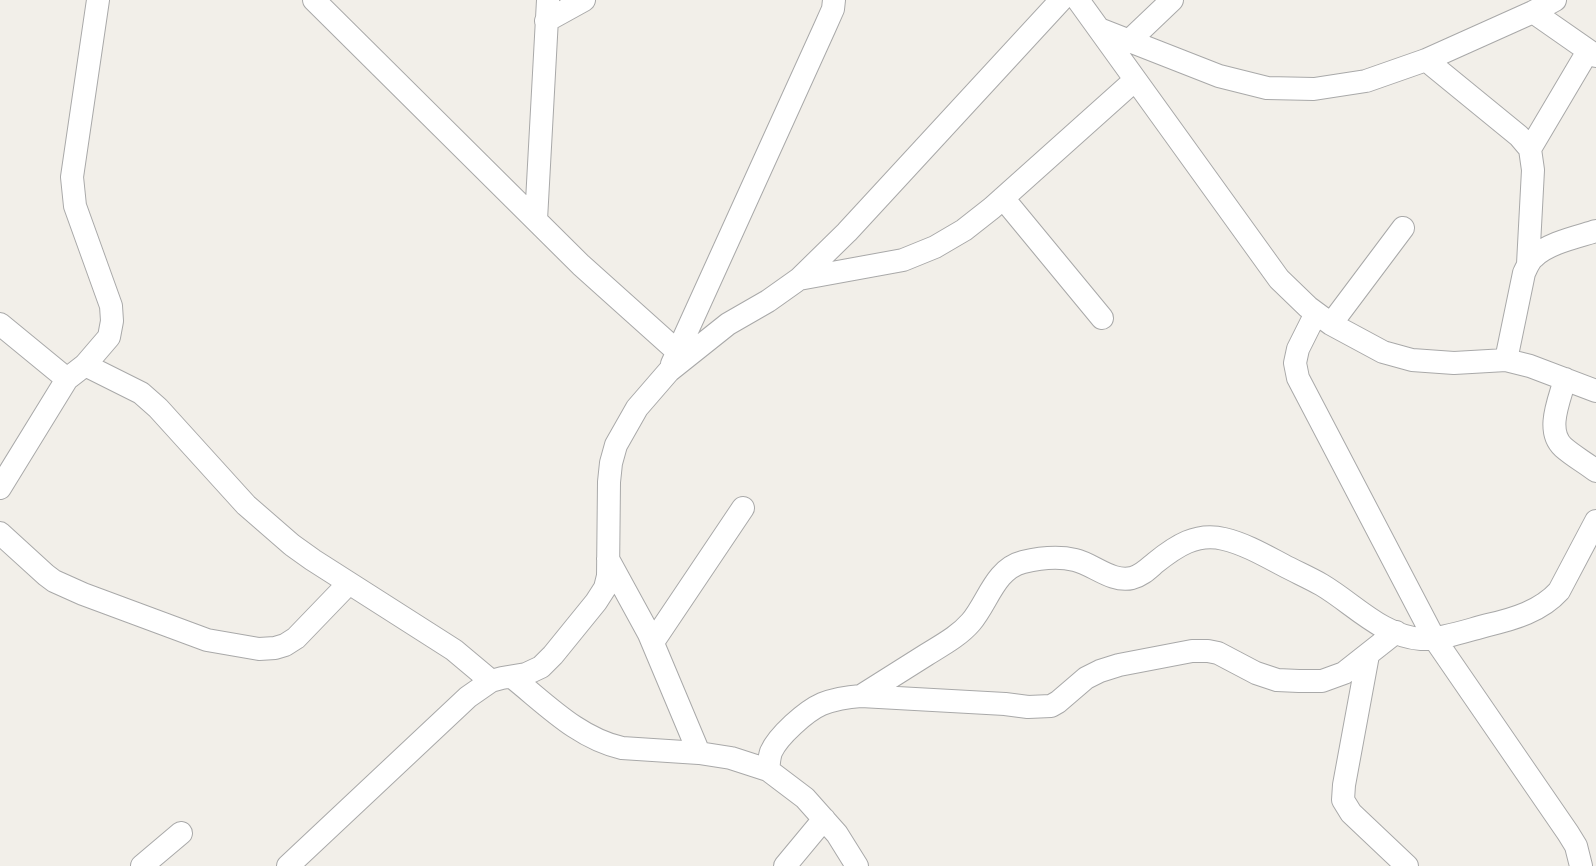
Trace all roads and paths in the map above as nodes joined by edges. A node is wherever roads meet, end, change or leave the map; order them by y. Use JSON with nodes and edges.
{"nodes":[{"id":1,"x":98,"y":0,"type":"edge"},
{"id":2,"x":314,"y":0,"type":"edge"},
{"id":3,"x":584,"y":0,"type":"edge"},
{"id":4,"x":834,"y":0,"type":"edge"},
{"id":5,"x":1061,"y":0,"type":"edge"},
{"id":6,"x":1078,"y":0,"type":"edge"},
{"id":7,"x":1172,"y":0,"type":"edge"},
{"id":8,"x":1555,"y":0,"type":"edge"},
{"id":9,"x":547,"y":11,"type":"edge"},
{"id":10,"x":1533,"y":12,"type":"junction"},
{"id":11,"x":1099,"y":29,"type":"junction"},
{"id":12,"x":1129,"y":41,"type":"junction"},
{"id":13,"x":1592,"y":54,"type":"edge"},
{"id":14,"x":1426,"y":60,"type":"junction"},
{"id":15,"x":1135,"y":80,"type":"junction"},
{"id":16,"x":1530,"y":149,"type":"junction"},
{"id":17,"x":1003,"y":198,"type":"junction"},
{"id":18,"x":536,"y":220,"type":"junction"},
{"id":19,"x":1403,"y":228,"type":"dead end"},
{"id":20,"x":1596,"y":231,"type":"edge"},
{"id":21,"x":1528,"y":264,"type":"junction"},
{"id":22,"x":799,"y":279,"type":"junction"},
{"id":23,"x":1102,"y":318,"type":"dead end"},
{"id":24,"x":1324,"y":318,"type":"junction"},
{"id":25,"x":0,"y":324,"type":"edge"},
{"id":26,"x":1506,"y":360,"type":"junction"},
{"id":27,"x":673,"y":362,"type":"junction"},
{"id":28,"x":84,"y":365,"type":"junction"},
{"id":29,"x":67,"y":378,"type":"junction"},
{"id":30,"x":1565,"y":379,"type":"junction"},
{"id":31,"x":1596,"y":391,"type":"edge"},
{"id":32,"x":1596,"y":471,"type":"edge"},
{"id":33,"x":0,"y":488,"type":"edge"},
{"id":34,"x":743,"y":508,"type":"dead end"},
{"id":35,"x":1596,"y":522,"type":"edge"},
{"id":36,"x":0,"y":533,"type":"edge"},
{"id":37,"x":608,"y":559,"type":"junction"},
{"id":38,"x":349,"y":583,"type":"junction"},
{"id":39,"x":1396,"y":632,"type":"junction"},
{"id":40,"x":1434,"y":638,"type":"junction"},
{"id":41,"x":653,"y":642,"type":"junction"},
{"id":42,"x":1368,"y":655,"type":"junction"},
{"id":43,"x":512,"y":677,"type":"junction"},
{"id":44,"x":491,"y":682,"type":"junction"},
{"id":45,"x":861,"y":696,"type":"junction"},
{"id":46,"x":698,"y":753,"type":"junction"},
{"id":47,"x":768,"y":770,"type":"junction"},
{"id":48,"x":824,"y":819,"type":"junction"},
{"id":49,"x":181,"y":833,"type":"dead end"},
{"id":50,"x":142,"y":866,"type":"edge"},
{"id":51,"x":288,"y":866,"type":"edge"},
{"id":52,"x":785,"y":866,"type":"edge"},
{"id":53,"x":857,"y":866,"type":"edge"},
{"id":54,"x":1407,"y":866,"type":"edge"},
{"id":55,"x":1581,"y":866,"type":"edge"}],
"edges":[{"from":1,"to":28,"type":"street"},
{"from":2,"to":18,"type":"street"},
{"from":3,"to":9,"type":"street"},
{"from":4,"to":27,"type":"street"},
{"from":5,"to":22,"type":"street"},
{"from":6,"to":11,"type":"street"},
{"from":7,"to":12,"type":"street"},
{"from":8,"to":10,"type":"street"},
{"from":9,"to":18,"type":"street"},
{"from":10,"to":13,"type":"street"},
{"from":10,"to":14,"type":"street"},
{"from":11,"to":12,"type":"street"},
{"from":11,"to":15,"type":"street"},
{"from":12,"to":14,"type":"street"},
{"from":13,"to":16,"type":"street"},
{"from":14,"to":16,"type":"street"},
{"from":15,"to":17,"type":"street"},
{"from":15,"to":24,"type":"street"},
{"from":16,"to":21,"type":"street"},
{"from":17,"to":22,"type":"street"},
{"from":17,"to":23,"type":"street"},
{"from":18,"to":27,"type":"street"},
{"from":19,"to":24,"type":"street"},
{"from":20,"to":21,"type":"street"},
{"from":21,"to":26,"type":"street"},
{"from":22,"to":27,"type":"street"},
{"from":24,"to":26,"type":"street"},
{"from":24,"to":40,"type":"street"},
{"from":25,"to":29,"type":"street"},
{"from":26,"to":30,"type":"street"},
{"from":27,"to":37,"type":"street"},
{"from":28,"to":29,"type":"street"},
{"from":28,"to":38,"type":"street"},
{"from":29,"to":33,"type":"street"},
{"from":30,"to":31,"type":"street"},
{"from":30,"to":32,"type":"street"},
{"from":34,"to":41,"type":"street"},
{"from":35,"to":40,"type":"street"},
{"from":36,"to":38,"type":"street"},
{"from":37,"to":41,"type":"street"},
{"from":37,"to":43,"type":"street"},
{"from":38,"to":44,"type":"street"},
{"from":39,"to":40,"type":"street"},
{"from":39,"to":42,"type":"street"},
{"from":39,"to":45,"type":"street"},
{"from":40,"to":55,"type":"street"},
{"from":41,"to":46,"type":"street"},
{"from":42,"to":45,"type":"street"},
{"from":42,"to":54,"type":"street"},
{"from":43,"to":44,"type":"street"},
{"from":43,"to":46,"type":"street"},
{"from":44,"to":51,"type":"street"},
{"from":45,"to":47,"type":"street"},
{"from":46,"to":47,"type":"street"},
{"from":47,"to":48,"type":"street"},
{"from":48,"to":52,"type":"street"},
{"from":48,"to":53,"type":"street"},
{"from":49,"to":50,"type":"street"}]}
